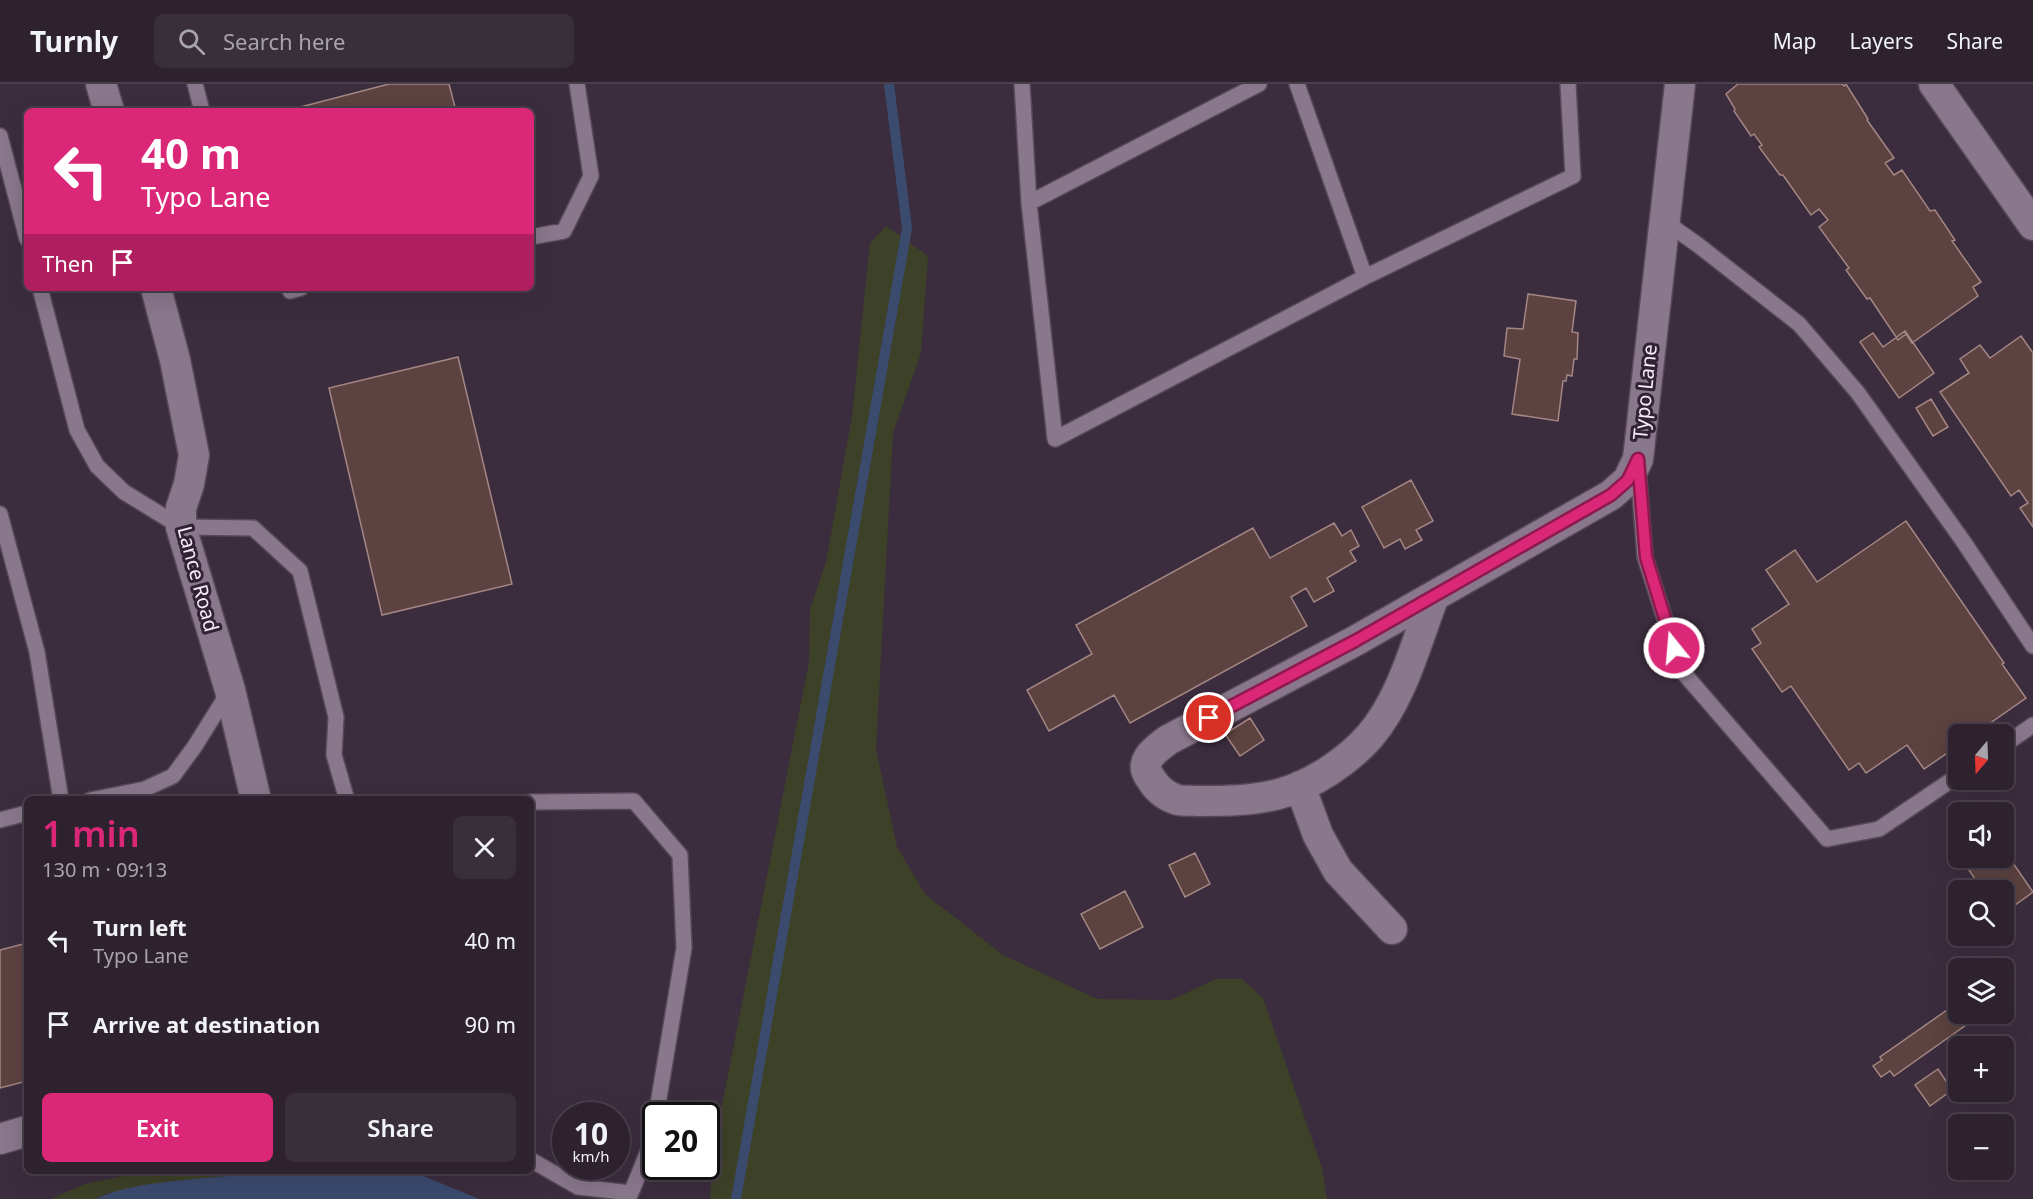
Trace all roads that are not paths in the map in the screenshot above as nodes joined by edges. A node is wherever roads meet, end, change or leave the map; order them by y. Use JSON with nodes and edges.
{"nodes":[{"id":1,"x":101,"y":84,"type":"edge"},
{"id":2,"x":195,"y":84,"type":"edge"},
{"id":3,"x":577,"y":84,"type":"edge"},
{"id":4,"x":1022,"y":84,"type":"edge"},
{"id":5,"x":1259,"y":84,"type":"edge"},
{"id":6,"x":1297,"y":84,"type":"edge"},
{"id":7,"x":1568,"y":84,"type":"edge"},
{"id":8,"x":1680,"y":84,"type":"edge"},
{"id":9,"x":1934,"y":84,"type":"edge"},
{"id":10,"x":108,"y":108,"type":"edge"},
{"id":11,"x":201,"y":108,"type":"edge"},
{"id":12,"x":0,"y":136,"type":"edge"},
{"id":13,"x":1029,"y":203,"type":"junction"},
{"id":14,"x":1664,"y":221,"type":"junction"},
{"id":15,"x":2033,"y":225,"type":"edge"},
{"id":16,"x":24,"y":228,"type":"edge"},
{"id":17,"x":534,"y":236,"type":"edge"},
{"id":18,"x":1365,"y":277,"type":"junction"},
{"id":19,"x":41,"y":291,"type":"edge"},
{"id":20,"x":157,"y":291,"type":"edge"},
{"id":21,"x":1638,"y":459,"type":"junction"},
{"id":22,"x":0,"y":514,"type":"edge"},
{"id":23,"x":181,"y":526,"type":"junction"},
{"id":24,"x":1434,"y":596,"type":"junction"},
{"id":25,"x":2033,"y":646,"type":"edge"},
{"id":26,"x":230,"y":690,"type":"junction"},
{"id":27,"x":2033,"y":725,"type":"edge"},
{"id":28,"x":2014,"y":738,"type":"edge"},
{"id":29,"x":1948,"y":783,"type":"edge"},
{"id":30,"x":1300,"y":786,"type":"junction"},
{"id":31,"x":60,"y":796,"type":"edge"},
{"id":32,"x":110,"y":796,"type":"edge"},
{"id":33,"x":255,"y":796,"type":"edge"},
{"id":34,"x":346,"y":796,"type":"edge"},
{"id":35,"x":534,"y":802,"type":"edge"},
{"id":36,"x":24,"y":814,"type":"edge"},
{"id":37,"x":0,"y":820,"type":"edge"},
{"id":38,"x":1392,"y":929,"type":"dead end"},
{"id":39,"x":658,"y":1102,"type":"edge"},
{"id":40,"x":24,"y":1132,"type":"edge"},
{"id":41,"x":0,"y":1139,"type":"edge"},
{"id":42,"x":534,"y":1162,"type":"edge"},
{"id":43,"x":642,"y":1166,"type":"edge"}],
"edges":[{"from":1,"to":10,"type":"street"},
{"from":2,"to":11,"type":"lane"},
{"from":3,"to":17,"type":"lane"},
{"from":4,"to":13,"type":"lane"},
{"from":5,"to":13,"type":"lane"},
{"from":6,"to":18,"type":"lane"},
{"from":7,"to":18,"type":"lane"},
{"from":8,"to":14,"type":"street","name":"Typo Lane"},
{"from":9,"to":15,"type":"street"},
{"from":12,"to":16,"type":"lane"},
{"from":13,"to":18,"type":"lane"},
{"from":14,"to":21,"type":"street","name":"Typo Lane"},
{"from":14,"to":25,"type":"lane"},
{"from":19,"to":23,"type":"lane"},
{"from":20,"to":23,"type":"street","name":"Lance Road"},
{"from":21,"to":24,"type":"street","name":"Typo Lane"},
{"from":21,"to":29,"type":"lane"},
{"from":22,"to":31,"type":"lane"},
{"from":23,"to":26,"type":"street","name":"Lance Road"},
{"from":23,"to":34,"type":"lane"},
{"from":24,"to":30,"type":"street","name":"Typo Lane"},
{"from":24,"to":30,"type":"street","name":"Typo Lane"},
{"from":26,"to":32,"type":"lane"},
{"from":26,"to":33,"type":"street","name":"Lance Road"},
{"from":27,"to":28,"type":"lane"},
{"from":30,"to":38,"type":"street"},
{"from":35,"to":39,"type":"lane"},
{"from":36,"to":37,"type":"lane"},
{"from":40,"to":41,"type":"street"},
{"from":42,"to":43,"type":"lane"}]}
